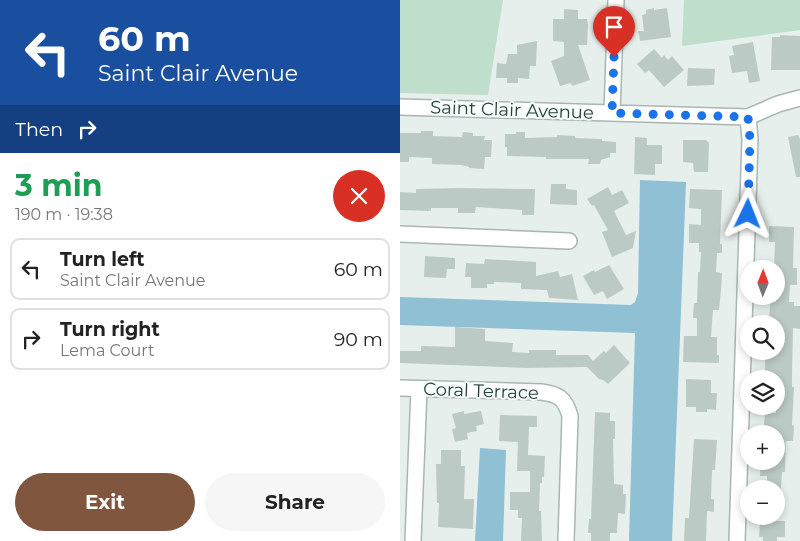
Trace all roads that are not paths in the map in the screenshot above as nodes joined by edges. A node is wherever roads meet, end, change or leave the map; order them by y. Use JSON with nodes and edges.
{"nodes":[{"id":1,"x":616,"y":0,"type":"edge"},
{"id":2,"x":800,"y":98,"type":"edge"},
{"id":3,"x":400,"y":107,"type":"edge"},
{"id":4,"x":612,"y":113,"type":"junction"},
{"id":5,"x":748,"y":117,"type":"junction"},
{"id":6,"x":400,"y":234,"type":"edge"},
{"id":7,"x":569,"y":240,"type":"dead end"},
{"id":8,"x":400,"y":388,"type":"edge"},
{"id":9,"x":419,"y":388,"type":"junction"},
{"id":10,"x":412,"y":541,"type":"edge"},
{"id":11,"x":566,"y":541,"type":"edge"},
{"id":12,"x":737,"y":541,"type":"edge"}],
"edges":[{"from":1,"to":4,"type":"street"},
{"from":2,"to":5,"type":"street","name":"Saint Clair Avenue"},
{"from":3,"to":4,"type":"street","name":"Saint Clair Avenue"},
{"from":4,"to":5,"type":"street","name":"Saint Clair Avenue"},
{"from":5,"to":12,"type":"street"},
{"from":6,"to":7,"type":"street"},
{"from":8,"to":9,"type":"street","name":"Coral Terrace"},
{"from":9,"to":10,"type":"street"},
{"from":9,"to":11,"type":"street","name":"Coral Terrace"}]}
